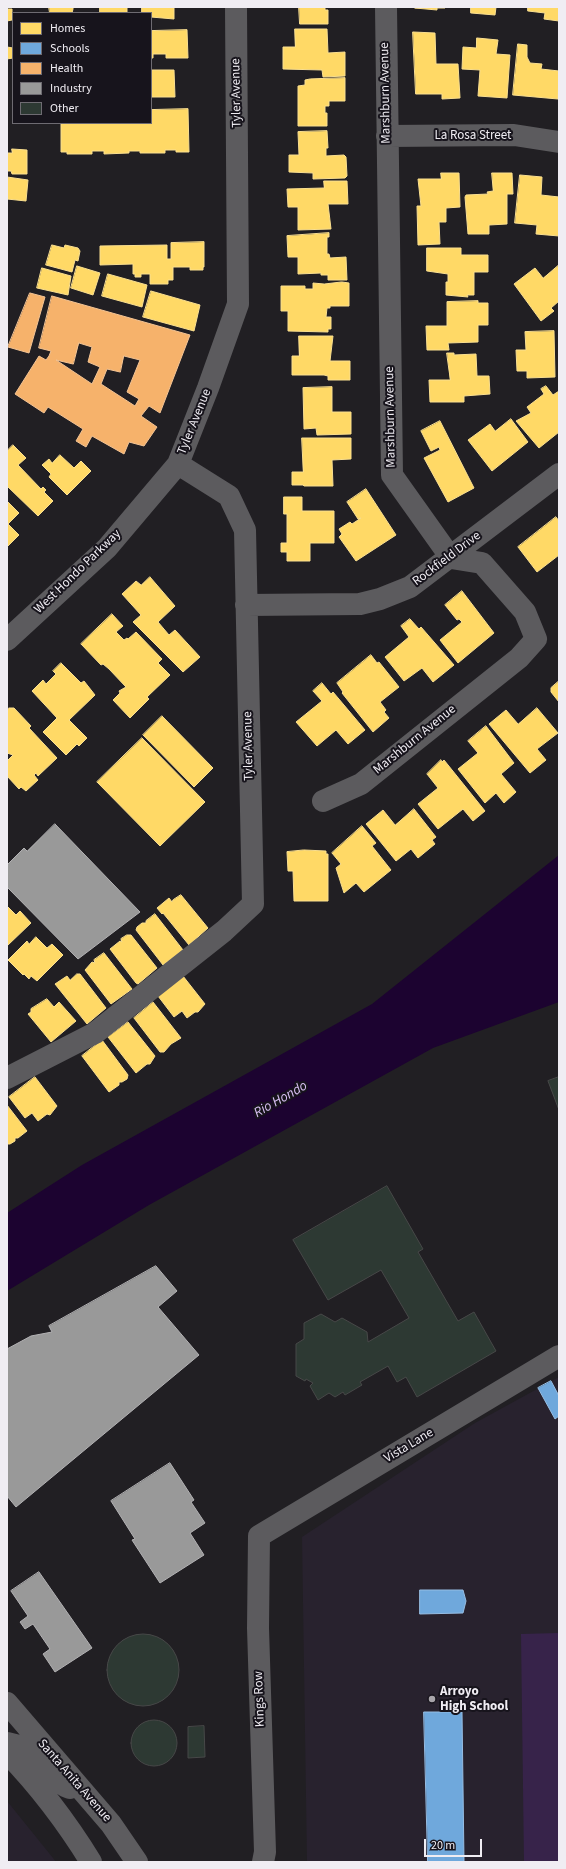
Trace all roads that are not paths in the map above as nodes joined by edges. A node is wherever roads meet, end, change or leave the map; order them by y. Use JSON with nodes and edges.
{"nodes":[{"id":1,"x":236,"y":7,"type":"edge"},
{"id":2,"x":386,"y":7,"type":"edge"},
{"id":3,"x":387,"y":136,"type":"junction"},
{"id":4,"x":559,"y":142,"type":"edge"},
{"id":5,"x":178,"y":464,"type":"junction"},
{"id":6,"x":559,"y":474,"type":"edge"},
{"id":7,"x":451,"y":558,"type":"junction"},
{"id":8,"x":246,"y":605,"type":"junction"},
{"id":9,"x":7,"y":640,"type":"edge"},
{"id":10,"x":323,"y":801,"type":"dead end"},
{"id":11,"x":7,"y":1078,"type":"edge"},
{"id":12,"x":559,"y":1356,"type":"edge"},
{"id":13,"x":259,"y":1536,"type":"joint"},
{"id":14,"x":7,"y":1703,"type":"edge"},
{"id":15,"x":7,"y":1743,"type":"edge"},
{"id":16,"x":7,"y":1753,"type":"edge"},
{"id":17,"x":86,"y":1795,"type":"junction"},
{"id":18,"x":91,"y":1862,"type":"edge"},
{"id":19,"x":137,"y":1862,"type":"edge"},
{"id":20,"x":263,"y":1862,"type":"edge"}],
"edges":[{"from":1,"to":5,"type":"street","name":"Tyler Avenue"},
{"from":2,"to":3,"type":"street","name":"Marshburn Avenue"},
{"from":3,"to":4,"type":"street","name":"La Rosa Street"},
{"from":3,"to":7,"type":"street","name":"Marshburn Avenue"},
{"from":5,"to":8,"type":"street","name":"Tyler Avenue"},
{"from":5,"to":9,"type":"street","name":"West Hondo Parkway"},
{"from":6,"to":7,"type":"street","name":"Rockfield Drive"},
{"from":7,"to":8,"type":"street","name":"Rockfield Drive"},
{"from":7,"to":10,"type":"street","name":"Marshburn Avenue"},
{"from":8,"to":11,"type":"street","name":"Tyler Avenue"},
{"from":12,"to":13,"type":"street","name":"Vista Lane"},
{"from":13,"to":20,"type":"street","name":"Kings Row"},
{"from":14,"to":17,"type":"main road","name":"Santa Anita Avenue"},
{"from":15,"to":17,"type":"main road"},
{"from":16,"to":18,"type":"main road"},
{"from":17,"to":19,"type":"main road","name":"Santa Anita Avenue"}]}
